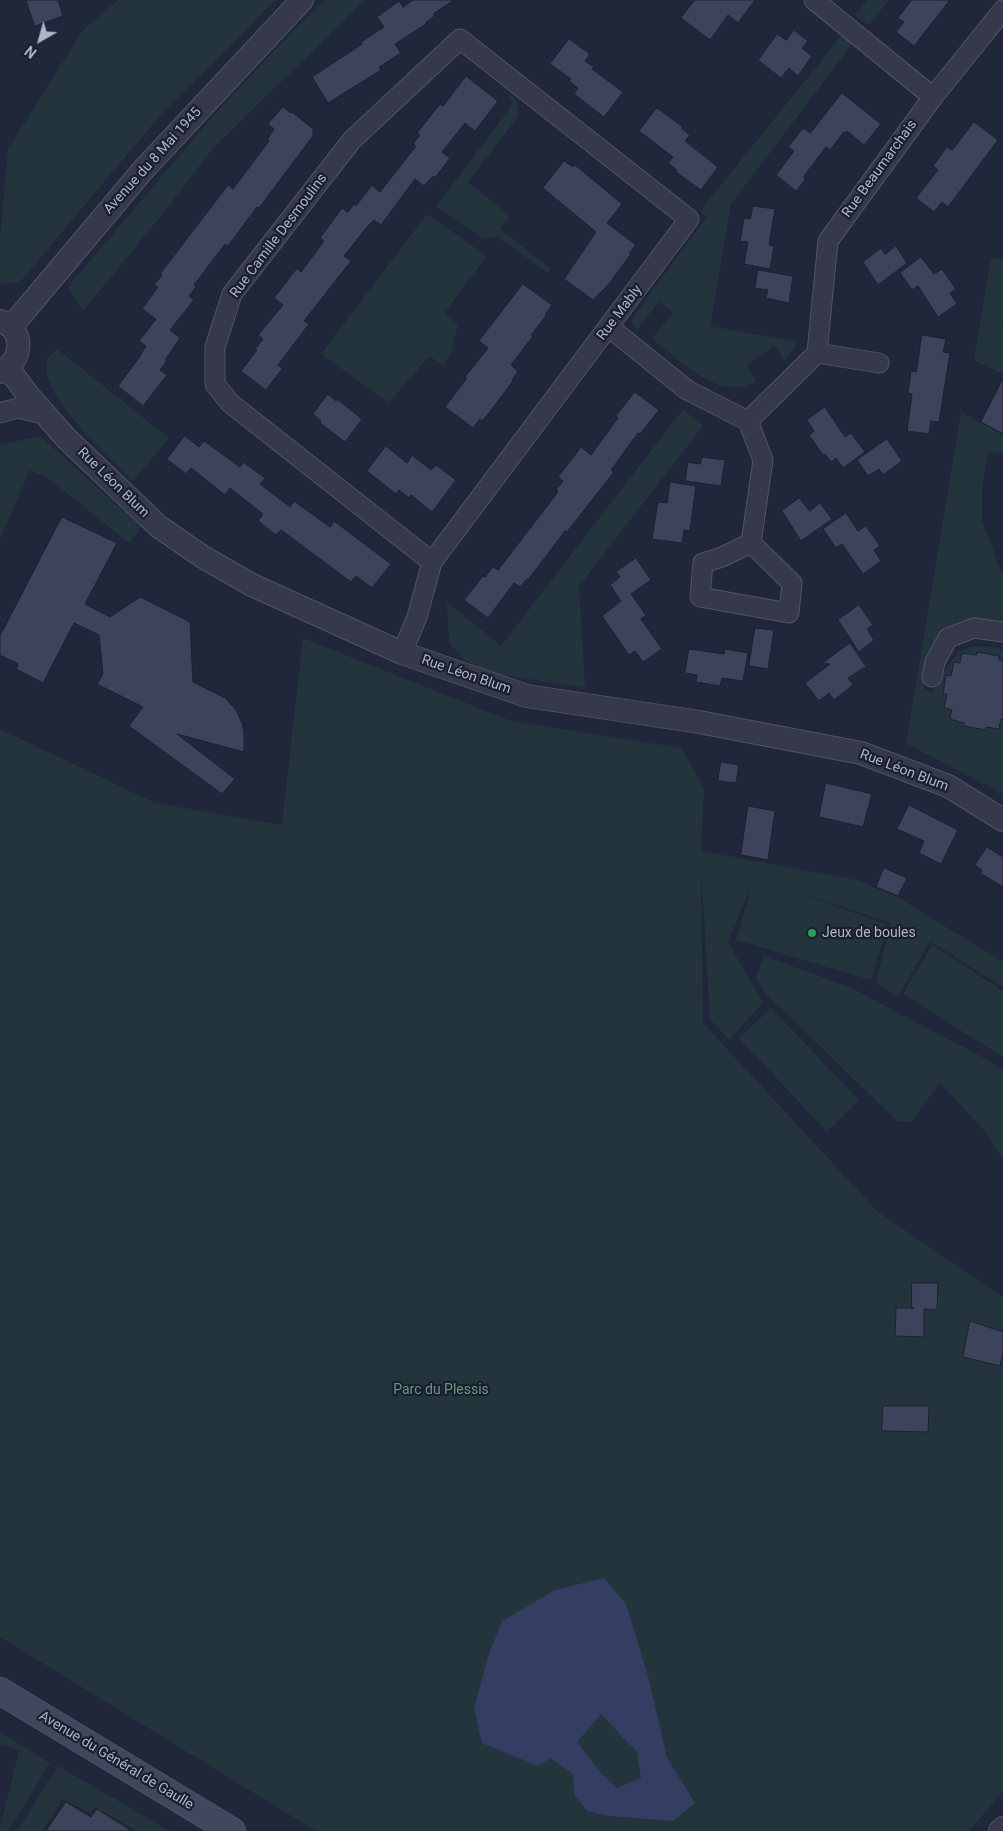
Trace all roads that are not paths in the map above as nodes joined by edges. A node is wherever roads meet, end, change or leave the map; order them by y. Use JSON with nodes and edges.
{"nodes":[{"id":1,"x":302,"y":0,"type":"edge"},
{"id":2,"x":814,"y":0,"type":"edge"},
{"id":3,"x":1003,"y":10,"type":"edge"},
{"id":4,"x":460,"y":39,"type":"joint"},
{"id":5,"x":933,"y":98,"type":"junction"},
{"id":6,"x":5,"y":324,"type":"edge"},
{"id":7,"x":609,"y":327,"type":"junction"},
{"id":8,"x":817,"y":353,"type":"junction"},
{"id":9,"x":879,"y":363,"type":"dead end"},
{"id":10,"x":4,"y":370,"type":"edge"},
{"id":11,"x":0,"y":413,"type":"edge"},
{"id":12,"x":44,"y":414,"type":"junction"},
{"id":13,"x":748,"y":421,"type":"junction"},
{"id":14,"x":751,"y":543,"type":"junction"},
{"id":15,"x":432,"y":562,"type":"junction"},
{"id":16,"x":1003,"y":632,"type":"edge"},
{"id":17,"x":402,"y":652,"type":"junction"},
{"id":18,"x":932,"y":677,"type":"dead end"},
{"id":19,"x":1003,"y":820,"type":"edge"},
{"id":20,"x":0,"y":1691,"type":"edge"},
{"id":21,"x":1003,"y":1828,"type":"edge"},
{"id":22,"x":232,"y":1831,"type":"edge"},
{"id":23,"x":1000,"y":1831,"type":"edge"}],
"edges":[{"from":1,"to":6,"type":"street","name":"Avenue du 8 Mai 1945"},
{"from":2,"to":5,"type":"street"},
{"from":3,"to":5,"type":"street","name":"Rue Beaumarchais"},
{"from":4,"to":7,"type":"street","name":"Rue Mably"},
{"from":4,"to":15,"type":"street","name":"Rue Camille Desmoulins"},
{"from":5,"to":8,"type":"street","name":"Rue Beaumarchais"},
{"from":6,"to":10,"type":"street"},
{"from":7,"to":13,"type":"street"},
{"from":7,"to":15,"type":"street","name":"Rue Mably"},
{"from":8,"to":9,"type":"street"},
{"from":8,"to":13,"type":"street"},
{"from":10,"to":12,"type":"street","name":"Rue Léon Blum"},
{"from":11,"to":12,"type":"street"},
{"from":12,"to":17,"type":"street","name":"Rue Léon Blum"},
{"from":13,"to":14,"type":"street"},
{"from":14,"to":14,"type":"street"},
{"from":15,"to":17,"type":"street","name":"Rue Mably"},
{"from":16,"to":18,"type":"street"},
{"from":17,"to":19,"type":"street","name":"Rue Léon Blum"},
{"from":20,"to":22,"type":"main road","name":"Avenue du Général de Gaulle"},
{"from":21,"to":23,"type":"street"}]}
